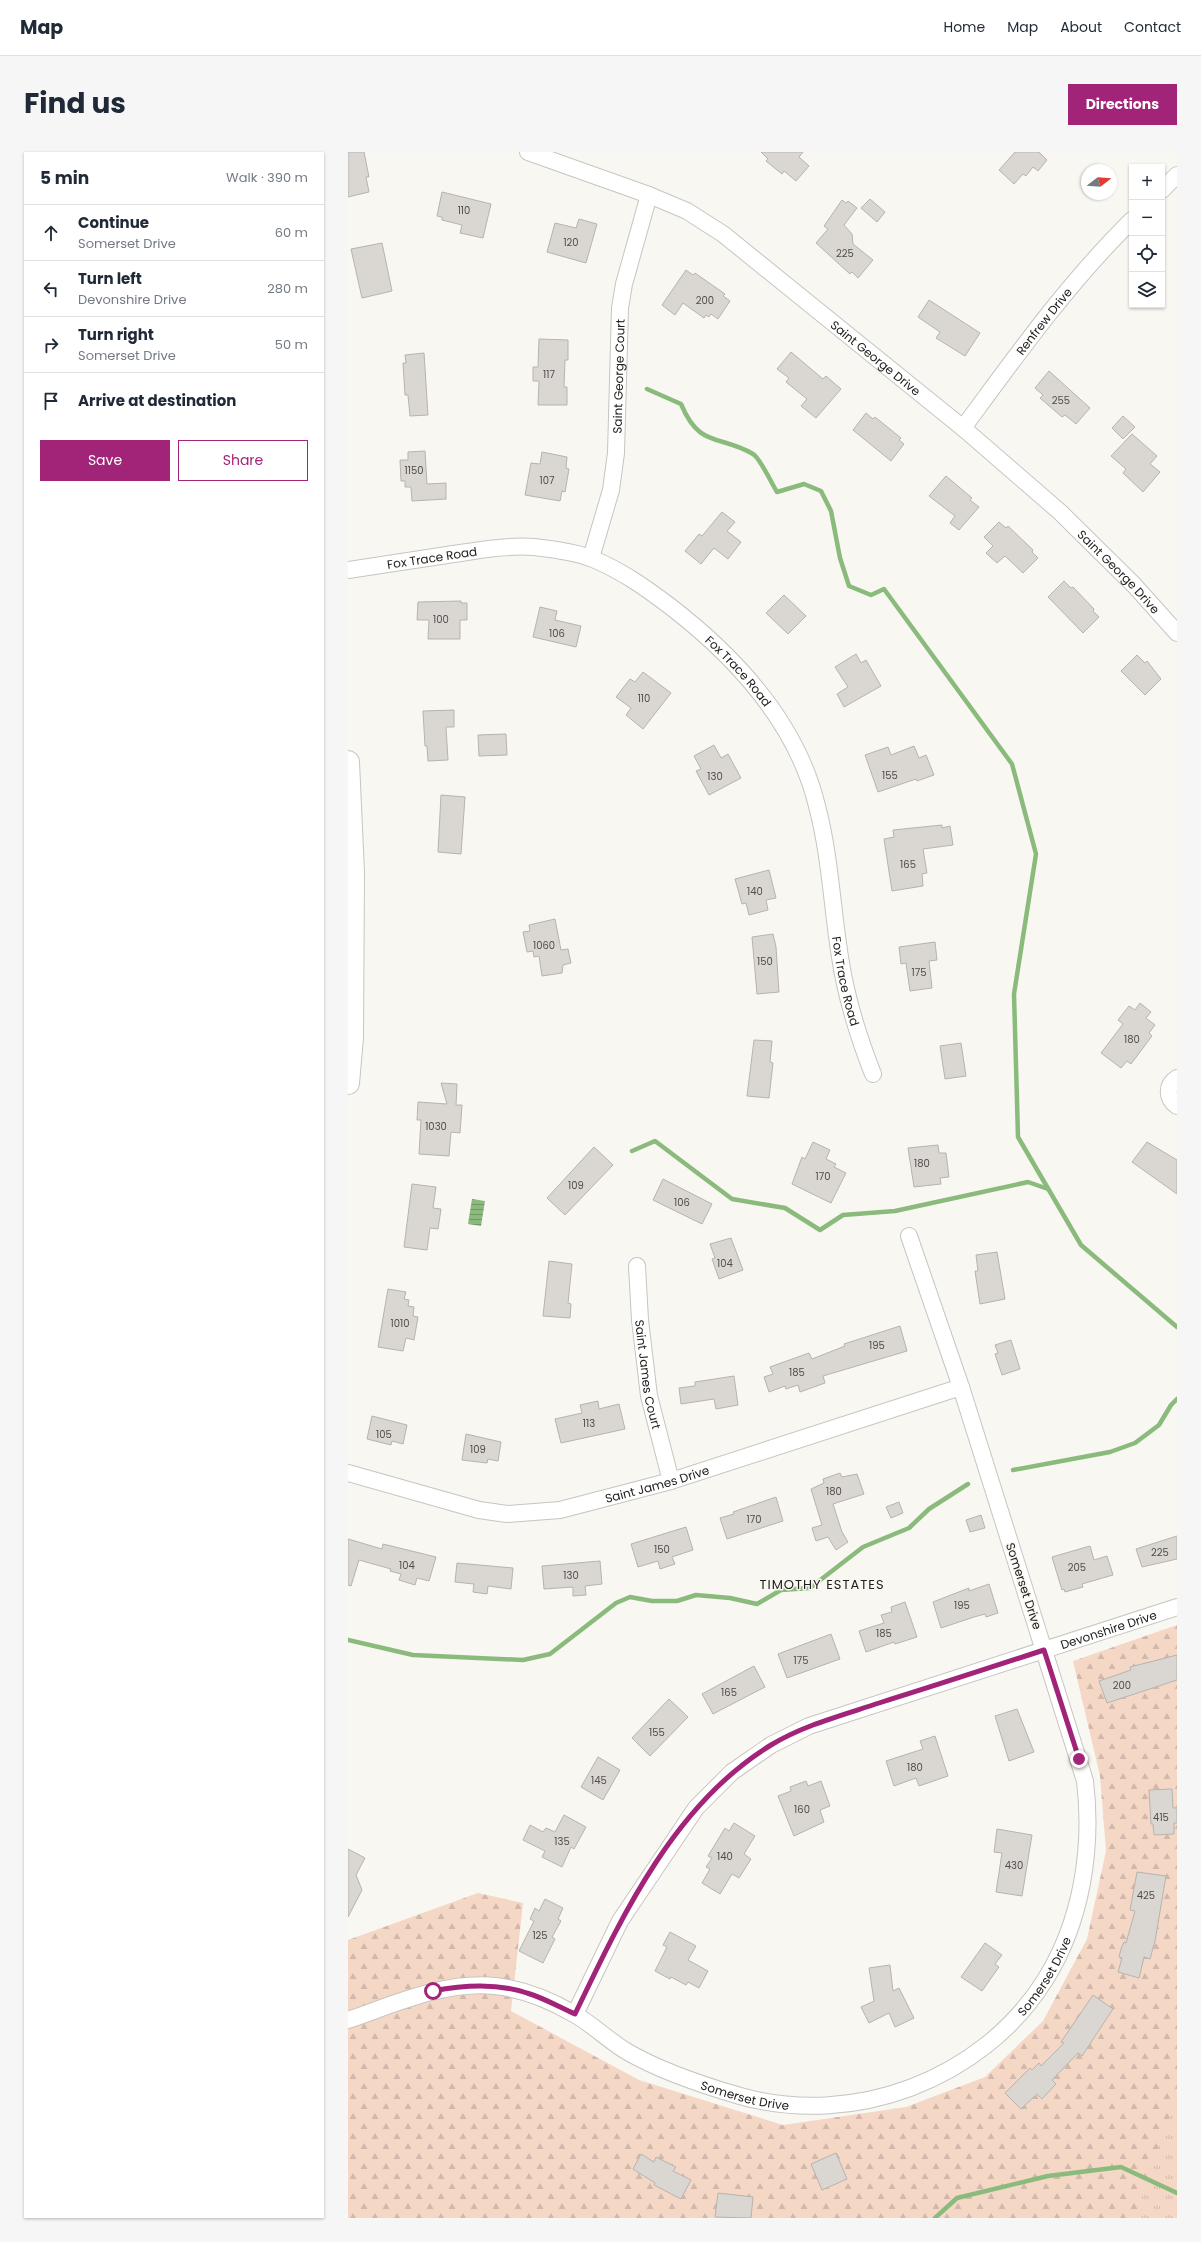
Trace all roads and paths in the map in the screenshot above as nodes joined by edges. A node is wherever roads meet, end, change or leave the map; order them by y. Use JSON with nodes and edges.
{"nodes":[{"id":1,"x":528,"y":152,"type":"edge"},
{"id":2,"x":1177,"y":175,"type":"edge"},
{"id":3,"x":1165,"y":187,"type":"edge"},
{"id":4,"x":649,"y":195,"type":"junction"},
{"id":5,"x":1129,"y":223,"type":"edge"},
{"id":6,"x":962,"y":428,"type":"junction"},
{"id":7,"x":591,"y":558,"type":"junction"},
{"id":8,"x":348,"y":570,"type":"edge"},
{"id":9,"x":1177,"y":633,"type":"edge"},
{"id":10,"x":348,"y":762,"type":"edge"},
{"id":11,"x":873,"y":1074,"type":"dead end"},
{"id":12,"x":1177,"y":1078,"type":"edge"},
{"id":13,"x":348,"y":1083,"type":"edge"},
{"id":14,"x":1177,"y":1106,"type":"edge"},
{"id":15,"x":909,"y":1236,"type":"dead end"},
{"id":16,"x":637,"y":1266,"type":"dead end"},
{"id":17,"x":961,"y":1387,"type":"junction"},
{"id":18,"x":348,"y":1473,"type":"edge"},
{"id":19,"x":670,"y":1481,"type":"junction"},
{"id":20,"x":1177,"y":1607,"type":"edge"},
{"id":21,"x":1044,"y":1650,"type":"junction"},
{"id":22,"x":575,"y":2014,"type":"junction"},
{"id":23,"x":348,"y":2020,"type":"edge"}],
"edges":[{"from":1,"to":4,"type":"street","name":"Saint George Drive"},
{"from":2,"to":3,"type":"street"},
{"from":4,"to":6,"type":"street","name":"Saint George Drive"},
{"from":4,"to":7,"type":"street","name":"Saint George Court"},
{"from":5,"to":6,"type":"street","name":"Renfrew Drive"},
{"from":6,"to":9,"type":"street","name":"Saint George Drive"},
{"from":7,"to":8,"type":"street","name":"Fox Trace Road"},
{"from":7,"to":11,"type":"street","name":"Fox Trace Road"},
{"from":10,"to":13,"type":"main road"},
{"from":12,"to":14,"type":"street"},
{"from":15,"to":17,"type":"street","name":"Somerset Drive"},
{"from":16,"to":19,"type":"street","name":"Saint James Court"},
{"from":17,"to":19,"type":"street","name":"Saint James Drive"},
{"from":17,"to":21,"type":"street","name":"Somerset Drive"},
{"from":18,"to":19,"type":"street","name":"Saint James Drive"},
{"from":20,"to":21,"type":"street","name":"Devonshire Drive"},
{"from":21,"to":22,"type":"street","name":"Devonshire Drive"},
{"from":21,"to":22,"type":"street","name":"Somerset Drive"},
{"from":22,"to":23,"type":"street","name":"Somerset Drive"}]}
